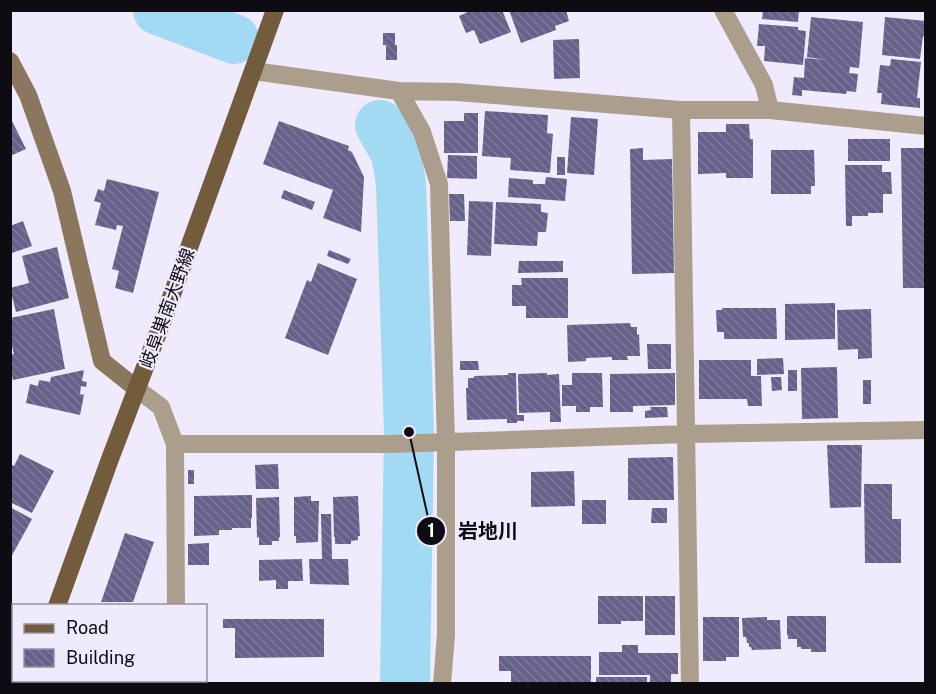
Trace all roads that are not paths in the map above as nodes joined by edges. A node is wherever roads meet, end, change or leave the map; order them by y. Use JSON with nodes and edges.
{"nodes":[{"id":1,"x":275,"y":10,"type":"edge"},
{"id":2,"x":723,"y":10,"type":"edge"},
{"id":3,"x":10,"y":61,"type":"edge"},
{"id":4,"x":253,"y":71,"type":"junction"},
{"id":5,"x":399,"y":91,"type":"junction"},
{"id":6,"x":681,"y":110,"type":"junction"},
{"id":7,"x":770,"y":110,"type":"junction"},
{"id":8,"x":926,"y":126,"type":"edge"},
{"id":9,"x":137,"y":389,"type":"junction"},
{"id":10,"x":926,"y":430,"type":"edge"},
{"id":11,"x":687,"y":434,"type":"junction"},
{"id":12,"x":440,"y":443,"type":"junction"},
{"id":13,"x":175,"y":444,"type":"junction"},
{"id":14,"x":58,"y":604,"type":"edge"},
{"id":15,"x":176,"y":604,"type":"edge"},
{"id":16,"x":442,"y":684,"type":"edge"},
{"id":17,"x":690,"y":684,"type":"edge"}],
"edges":[{"from":1,"to":4,"type":"main road","name":"岐阜巣南大野線"},
{"from":2,"to":7,"type":"street"},
{"from":3,"to":9,"type":"street"},
{"from":4,"to":5,"type":"street"},
{"from":4,"to":9,"type":"main road","name":"岐阜巣南大野線"},
{"from":5,"to":6,"type":"street"},
{"from":5,"to":12,"type":"street"},
{"from":6,"to":7,"type":"street"},
{"from":6,"to":11,"type":"street"},
{"from":7,"to":8,"type":"street"},
{"from":9,"to":13,"type":"street"},
{"from":9,"to":14,"type":"main road","name":"岐阜巣南大野線"},
{"from":10,"to":11,"type":"street"},
{"from":11,"to":12,"type":"street"},
{"from":11,"to":17,"type":"street"},
{"from":12,"to":13,"type":"street"},
{"from":12,"to":16,"type":"street"},
{"from":13,"to":15,"type":"street"}]}
